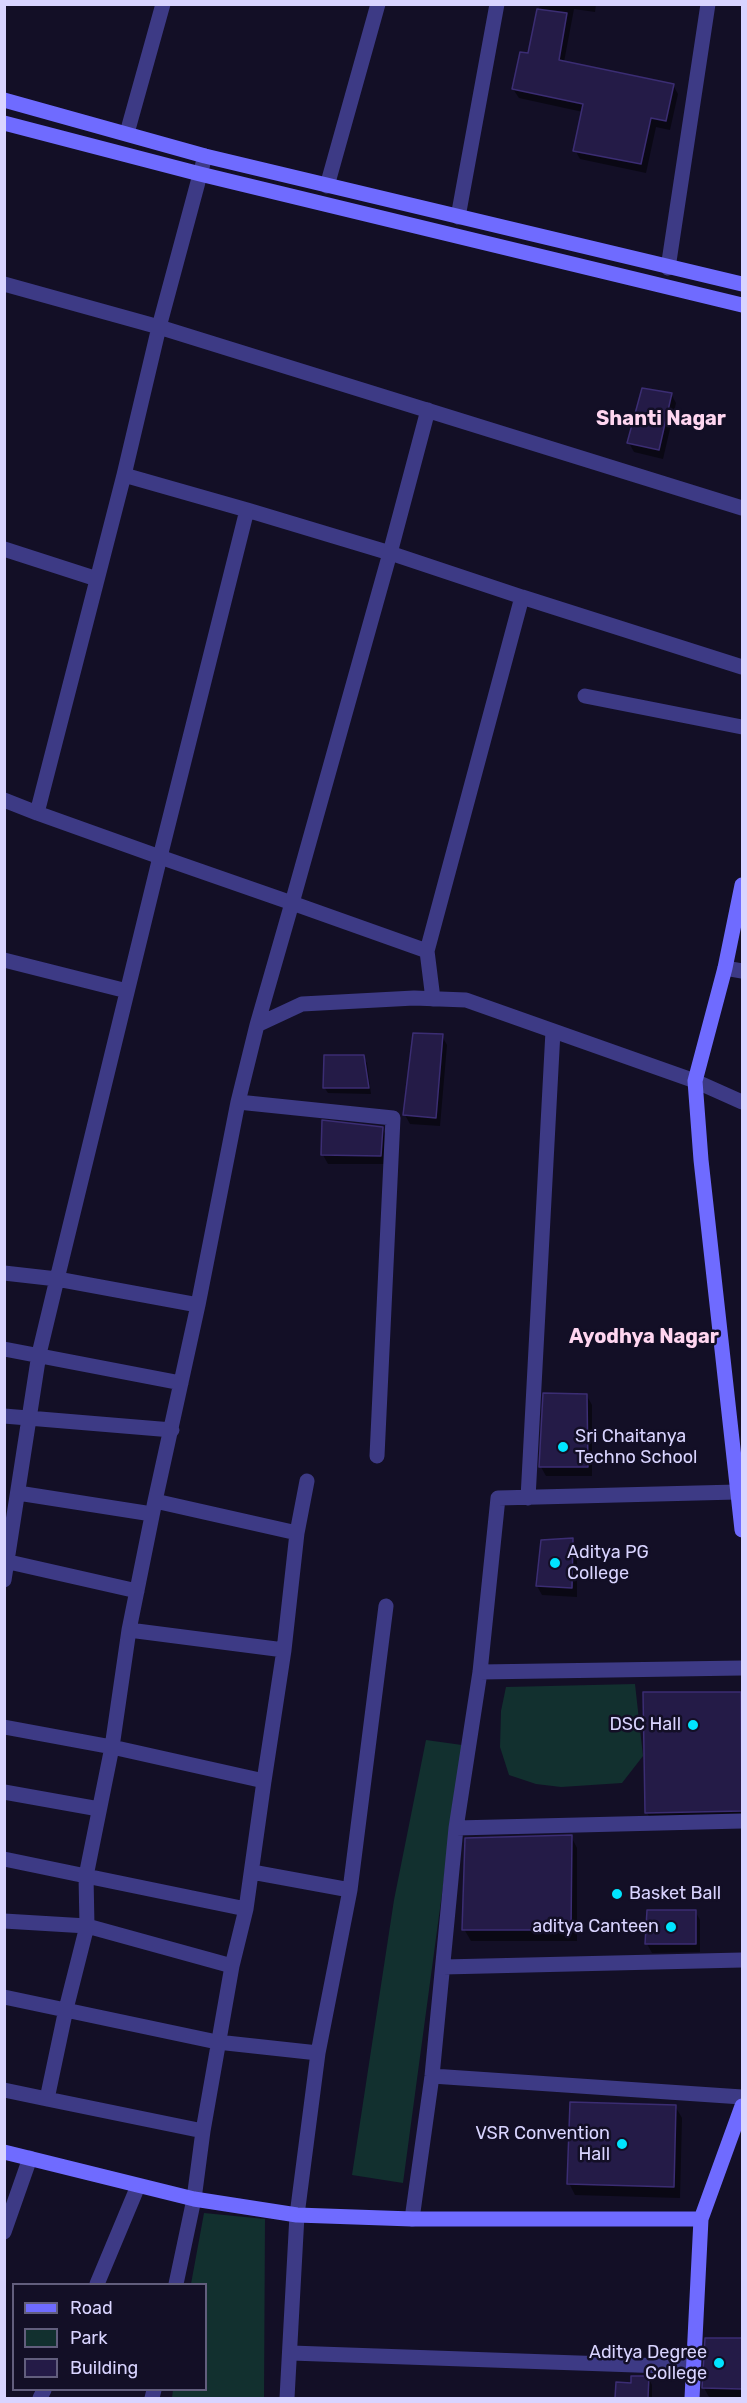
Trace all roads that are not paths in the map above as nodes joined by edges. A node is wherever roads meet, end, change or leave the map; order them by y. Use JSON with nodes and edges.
{"nodes":[{"id":1,"x":163,"y":4,"type":"edge"},
{"id":2,"x":378,"y":4,"type":"edge"},
{"id":3,"x":497,"y":4,"type":"edge"},
{"id":4,"x":708,"y":4,"type":"edge"},
{"id":5,"x":4,"y":100,"type":"edge"},
{"id":6,"x":4,"y":123,"type":"edge"},
{"id":7,"x":127,"y":133,"type":"junction"},
{"id":8,"x":205,"y":156,"type":"junction"},
{"id":9,"x":200,"y":174,"type":"junction"},
{"id":10,"x":327,"y":186,"type":"junction"},
{"id":11,"x":458,"y":217,"type":"junction"},
{"id":12,"x":668,"y":268,"type":"junction"},
{"id":13,"x":4,"y":284,"type":"edge"},
{"id":14,"x":742,"y":284,"type":"edge"},
{"id":15,"x":742,"y":305,"type":"edge"},
{"id":16,"x":159,"y":327,"type":"junction"},
{"id":17,"x":428,"y":410,"type":"junction"},
{"id":18,"x":124,"y":475,"type":"junction"},
{"id":19,"x":742,"y":508,"type":"edge"},
{"id":20,"x":247,"y":510,"type":"junction"},
{"id":21,"x":4,"y":549,"type":"edge"},
{"id":22,"x":390,"y":553,"type":"junction"},
{"id":23,"x":97,"y":579,"type":"junction"},
{"id":24,"x":522,"y":597,"type":"junction"},
{"id":25,"x":742,"y":667,"type":"edge"},
{"id":26,"x":585,"y":696,"type":"dead end"},
{"id":27,"x":742,"y":727,"type":"edge"},
{"id":28,"x":4,"y":800,"type":"edge"},
{"id":29,"x":37,"y":813,"type":"junction"},
{"id":30,"x":160,"y":857,"type":"junction"},
{"id":31,"x":742,"y":885,"type":"edge"},
{"id":32,"x":292,"y":903,"type":"junction"},
{"id":33,"x":427,"y":951,"type":"junction"},
{"id":34,"x":4,"y":960,"type":"edge"},
{"id":35,"x":725,"y":968,"type":"junction"},
{"id":36,"x":742,"y":971,"type":"edge"},
{"id":37,"x":127,"y":991,"type":"junction"},
{"id":38,"x":433,"y":999,"type":"junction"},
{"id":39,"x":257,"y":1025,"type":"junction"},
{"id":40,"x":553,"y":1031,"type":"junction"},
{"id":41,"x":695,"y":1080,"type":"junction"},
{"id":42,"x":238,"y":1102,"type":"junction"},
{"id":43,"x":742,"y":1102,"type":"edge"},
{"id":44,"x":4,"y":1273,"type":"edge"},
{"id":45,"x":57,"y":1279,"type":"junction"},
{"id":46,"x":198,"y":1305,"type":"junction"},
{"id":47,"x":4,"y":1349,"type":"edge"},
{"id":48,"x":39,"y":1354,"type":"junction"},
{"id":49,"x":181,"y":1383,"type":"junction"},
{"id":50,"x":4,"y":1416,"type":"edge"},
{"id":51,"x":29,"y":1420,"type":"junction"},
{"id":52,"x":172,"y":1430,"type":"junction"},
{"id":53,"x":377,"y":1456,"type":"dead end"},
{"id":54,"x":307,"y":1481,"type":"dead end"},
{"id":55,"x":740,"y":1492,"type":"edge"},
{"id":56,"x":18,"y":1493,"type":"junction"},
{"id":57,"x":528,"y":1498,"type":"junction"},
{"id":58,"x":153,"y":1507,"type":"junction"},
{"id":59,"x":10,"y":1509,"type":"edge"},
{"id":60,"x":742,"y":1530,"type":"edge"},
{"id":61,"x":297,"y":1533,"type":"junction"},
{"id":62,"x":9,"y":1562,"type":"junction"},
{"id":63,"x":4,"y":1580,"type":"edge"},
{"id":64,"x":137,"y":1591,"type":"junction"},
{"id":65,"x":386,"y":1606,"type":"dead end"},
{"id":66,"x":129,"y":1630,"type":"junction"},
{"id":67,"x":284,"y":1650,"type":"junction"},
{"id":68,"x":742,"y":1668,"type":"edge"},
{"id":69,"x":480,"y":1672,"type":"junction"},
{"id":70,"x":4,"y":1728,"type":"edge"},
{"id":71,"x":112,"y":1746,"type":"junction"},
{"id":72,"x":264,"y":1781,"type":"junction"},
{"id":73,"x":4,"y":1792,"type":"edge"},
{"id":74,"x":99,"y":1809,"type":"junction"},
{"id":75,"x":742,"y":1821,"type":"edge"},
{"id":76,"x":456,"y":1828,"type":"junction"},
{"id":77,"x":4,"y":1859,"type":"edge"},
{"id":78,"x":252,"y":1872,"type":"junction"},
{"id":79,"x":86,"y":1876,"type":"junction"},
{"id":80,"x":350,"y":1890,"type":"junction"},
{"id":81,"x":246,"y":1909,"type":"junction"},
{"id":82,"x":4,"y":1921,"type":"edge"},
{"id":83,"x":87,"y":1926,"type":"junction"},
{"id":84,"x":742,"y":1960,"type":"edge"},
{"id":85,"x":232,"y":1966,"type":"junction"},
{"id":86,"x":443,"y":1967,"type":"junction"},
{"id":87,"x":4,"y":1997,"type":"edge"},
{"id":88,"x":66,"y":2009,"type":"junction"},
{"id":89,"x":217,"y":2042,"type":"junction"},
{"id":90,"x":318,"y":2053,"type":"junction"},
{"id":91,"x":432,"y":2076,"type":"junction"},
{"id":92,"x":4,"y":2090,"type":"edge"},
{"id":93,"x":742,"y":2097,"type":"edge"},
{"id":94,"x":47,"y":2099,"type":"junction"},
{"id":95,"x":742,"y":2106,"type":"edge"},
{"id":96,"x":738,"y":2125,"type":"edge"},
{"id":97,"x":203,"y":2131,"type":"junction"},
{"id":98,"x":4,"y":2152,"type":"edge"},
{"id":99,"x":30,"y":2158,"type":"junction"},
{"id":100,"x":138,"y":2186,"type":"junction"},
{"id":101,"x":194,"y":2199,"type":"junction"},
{"id":102,"x":297,"y":2215,"type":"junction"},
{"id":103,"x":412,"y":2219,"type":"junction"},
{"id":104,"x":701,"y":2219,"type":"junction"},
{"id":105,"x":4,"y":2232,"type":"edge"},
{"id":106,"x":97,"y":2283,"type":"edge"},
{"id":107,"x":176,"y":2283,"type":"edge"},
{"id":108,"x":291,"y":2353,"type":"junction"},
{"id":109,"x":693,"y":2367,"type":"junction"},
{"id":110,"x":287,"y":2398,"type":"edge"},
{"id":111,"x":692,"y":2398,"type":"edge"}],
"edges":[{"from":1,"to":7,"type":"street"},
{"from":2,"to":10,"type":"street"},
{"from":3,"to":11,"type":"street"},
{"from":4,"to":12,"type":"street"},
{"from":5,"to":7,"type":"street"},
{"from":6,"to":9,"type":"street"},
{"from":7,"to":8,"type":"street"},
{"from":8,"to":9,"type":"street"},
{"from":8,"to":10,"type":"street"},
{"from":9,"to":15,"type":"street"},
{"from":9,"to":16,"type":"street"},
{"from":10,"to":11,"type":"street"},
{"from":11,"to":12,"type":"street"},
{"from":12,"to":14,"type":"street"},
{"from":13,"to":16,"type":"street"},
{"from":16,"to":17,"type":"street"},
{"from":16,"to":18,"type":"street"},
{"from":17,"to":19,"type":"street"},
{"from":17,"to":22,"type":"street"},
{"from":18,"to":20,"type":"street"},
{"from":18,"to":23,"type":"street"},
{"from":20,"to":22,"type":"street"},
{"from":20,"to":30,"type":"street"},
{"from":21,"to":23,"type":"street"},
{"from":22,"to":24,"type":"street"},
{"from":22,"to":32,"type":"street"},
{"from":23,"to":29,"type":"street"},
{"from":24,"to":25,"type":"street"},
{"from":24,"to":33,"type":"street"},
{"from":26,"to":27,"type":"street"},
{"from":28,"to":29,"type":"street"},
{"from":29,"to":30,"type":"street"},
{"from":30,"to":32,"type":"street"},
{"from":30,"to":37,"type":"street"},
{"from":31,"to":35,"type":"street"},
{"from":32,"to":33,"type":"street"},
{"from":32,"to":39,"type":"street"},
{"from":33,"to":38,"type":"street"},
{"from":34,"to":37,"type":"street"},
{"from":35,"to":36,"type":"street"},
{"from":35,"to":41,"type":"street"},
{"from":37,"to":45,"type":"street"},
{"from":38,"to":39,"type":"street"},
{"from":38,"to":40,"type":"street"},
{"from":39,"to":42,"type":"street"},
{"from":40,"to":41,"type":"street"},
{"from":40,"to":57,"type":"street"},
{"from":41,"to":43,"type":"street"},
{"from":41,"to":55,"type":"street"},
{"from":42,"to":46,"type":"street"},
{"from":42,"to":53,"type":"street"},
{"from":44,"to":45,"type":"street"},
{"from":45,"to":46,"type":"street"},
{"from":45,"to":48,"type":"street"},
{"from":46,"to":49,"type":"street"},
{"from":47,"to":48,"type":"street"},
{"from":48,"to":49,"type":"street"},
{"from":48,"to":51,"type":"street"},
{"from":49,"to":52,"type":"street"},
{"from":50,"to":51,"type":"street"},
{"from":51,"to":52,"type":"street"},
{"from":51,"to":56,"type":"street"},
{"from":52,"to":58,"type":"street"},
{"from":54,"to":61,"type":"street"},
{"from":55,"to":57,"type":"street"},
{"from":55,"to":60,"type":"street"},
{"from":56,"to":58,"type":"street"},
{"from":56,"to":59,"type":"street"},
{"from":57,"to":69,"type":"street"},
{"from":58,"to":61,"type":"street"},
{"from":58,"to":64,"type":"street"},
{"from":59,"to":62,"type":"street"},
{"from":61,"to":67,"type":"street"},
{"from":62,"to":63,"type":"street"},
{"from":62,"to":64,"type":"street"},
{"from":64,"to":66,"type":"street"},
{"from":65,"to":80,"type":"street"},
{"from":66,"to":67,"type":"street"},
{"from":66,"to":71,"type":"street"},
{"from":67,"to":72,"type":"street"},
{"from":68,"to":69,"type":"street"},
{"from":69,"to":76,"type":"street"},
{"from":70,"to":71,"type":"street"},
{"from":71,"to":72,"type":"street"},
{"from":71,"to":74,"type":"street"},
{"from":72,"to":78,"type":"street"},
{"from":73,"to":74,"type":"street"},
{"from":74,"to":79,"type":"street"},
{"from":75,"to":76,"type":"street"},
{"from":76,"to":86,"type":"street"},
{"from":77,"to":79,"type":"street"},
{"from":78,"to":80,"type":"street"},
{"from":78,"to":81,"type":"street"},
{"from":79,"to":81,"type":"street"},
{"from":79,"to":83,"type":"street"},
{"from":80,"to":90,"type":"street"},
{"from":81,"to":85,"type":"street"},
{"from":82,"to":83,"type":"street"},
{"from":83,"to":85,"type":"street"},
{"from":83,"to":88,"type":"street"},
{"from":84,"to":86,"type":"street"},
{"from":85,"to":89,"type":"street"},
{"from":86,"to":91,"type":"street"},
{"from":87,"to":88,"type":"street"},
{"from":88,"to":89,"type":"street"},
{"from":88,"to":94,"type":"street"},
{"from":89,"to":90,"type":"street"},
{"from":89,"to":97,"type":"street"},
{"from":90,"to":102,"type":"street"},
{"from":91,"to":93,"type":"street"},
{"from":91,"to":103,"type":"street"},
{"from":92,"to":94,"type":"street"},
{"from":94,"to":97,"type":"street"},
{"from":95,"to":96,"type":"street"},
{"from":96,"to":104,"type":"street"},
{"from":97,"to":101,"type":"street"},
{"from":98,"to":99,"type":"street"},
{"from":99,"to":100,"type":"street"},
{"from":99,"to":105,"type":"street"},
{"from":100,"to":101,"type":"street"},
{"from":100,"to":106,"type":"street"},
{"from":101,"to":102,"type":"street"},
{"from":101,"to":107,"type":"street"},
{"from":102,"to":103,"type":"street"},
{"from":102,"to":108,"type":"street"},
{"from":103,"to":104,"type":"street"},
{"from":104,"to":109,"type":"street"},
{"from":108,"to":109,"type":"street"},
{"from":108,"to":110,"type":"street"},
{"from":109,"to":111,"type":"street"}]}
